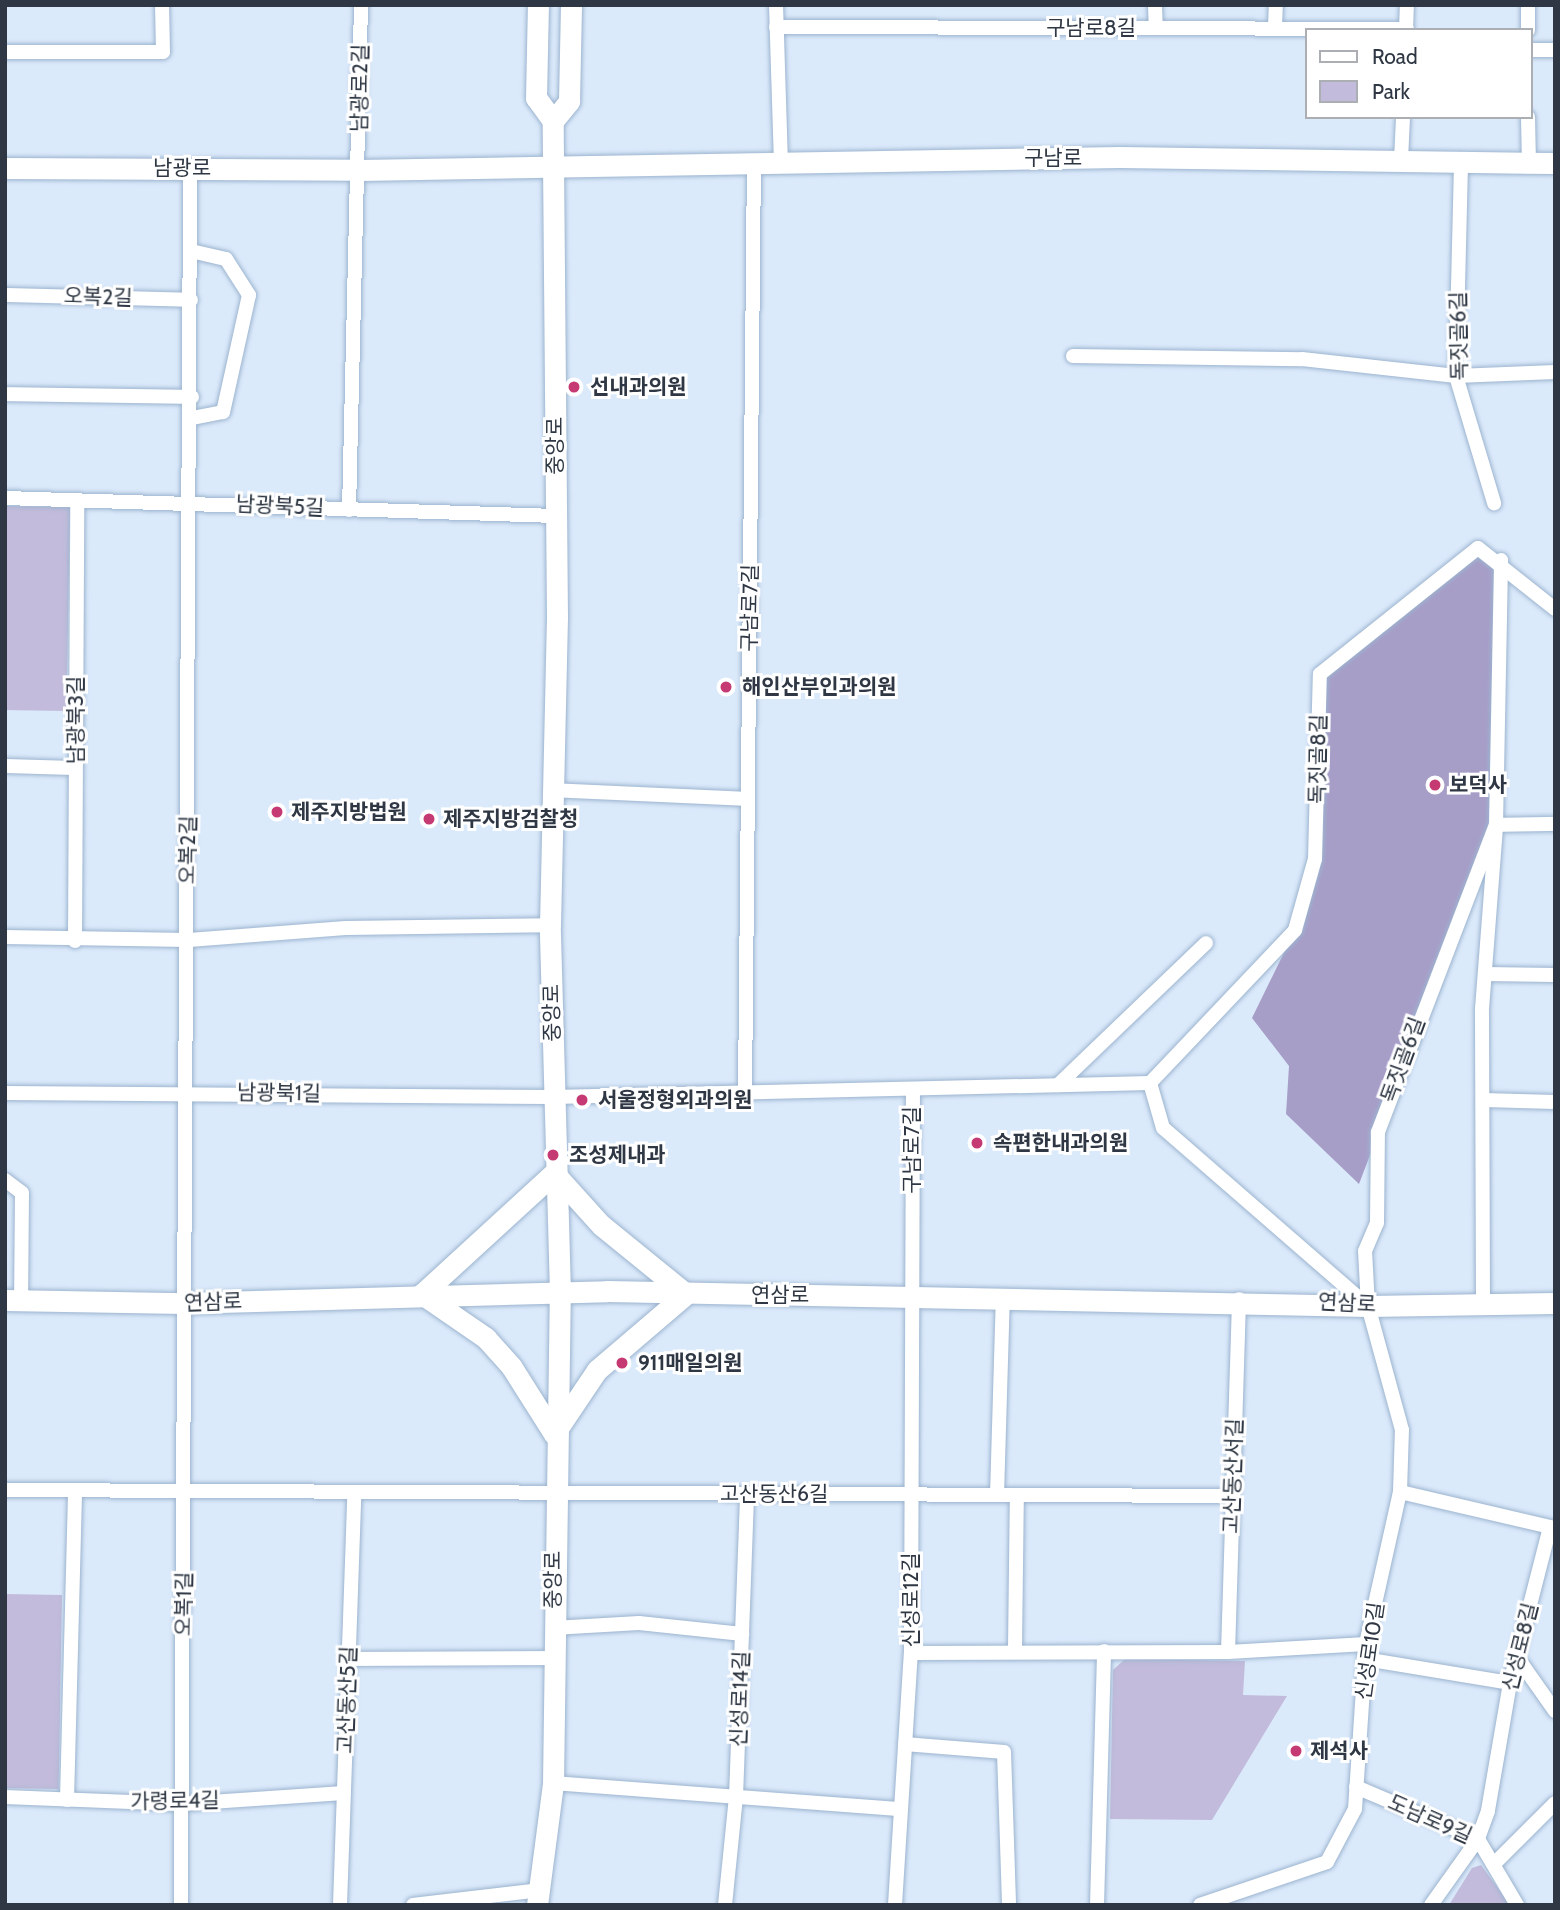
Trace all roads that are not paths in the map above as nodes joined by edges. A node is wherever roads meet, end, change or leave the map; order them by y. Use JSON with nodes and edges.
{"nodes":[{"id":1,"x":163,"y":5,"type":"edge"},
{"id":2,"x":361,"y":5,"type":"edge"},
{"id":3,"x":538,"y":5,"type":"edge"},
{"id":4,"x":571,"y":5,"type":"edge"},
{"id":5,"x":776,"y":5,"type":"edge"},
{"id":6,"x":1155,"y":5,"type":"edge"},
{"id":7,"x":1276,"y":5,"type":"edge"},
{"id":8,"x":1407,"y":5,"type":"edge"},
{"id":9,"x":1528,"y":5,"type":"edge"},
{"id":10,"x":776,"y":27,"type":"junction"},
{"id":11,"x":1156,"y":28,"type":"junction"},
{"id":12,"x":1275,"y":28,"type":"junction"},
{"id":13,"x":1304,"y":28,"type":"edge"},
{"id":14,"x":1406,"y":28,"type":"edge"},
{"id":15,"x":1528,"y":28,"type":"edge"},
{"id":16,"x":1532,"y":50,"type":"edge"},
{"id":17,"x":1555,"y":50,"type":"edge"},
{"id":18,"x":5,"y":52,"type":"edge"},
{"id":19,"x":1403,"y":119,"type":"edge"},
{"id":20,"x":1528,"y":119,"type":"edge"},
{"id":21,"x":553,"y":121,"type":"junction"},
{"id":22,"x":780,"y":160,"type":"junction"},
{"id":23,"x":1401,"y":160,"type":"junction"},
{"id":24,"x":1555,"y":163,"type":"edge"},
{"id":25,"x":754,"y":164,"type":"junction"},
{"id":26,"x":1461,"y":164,"type":"junction"},
{"id":27,"x":1529,"y":164,"type":"junction"},
{"id":28,"x":5,"y":168,"type":"edge"},
{"id":29,"x":190,"y":168,"type":"junction"},
{"id":30,"x":552,"y":168,"type":"junction"},
{"id":31,"x":359,"y":170,"type":"junction"},
{"id":32,"x":191,"y":251,"type":"junction"},
{"id":33,"x":5,"y":295,"type":"edge"},
{"id":34,"x":191,"y":300,"type":"junction"},
{"id":35,"x":1073,"y":356,"type":"dead end"},
{"id":36,"x":1555,"y":372,"type":"edge"},
{"id":37,"x":1456,"y":376,"type":"junction"},
{"id":38,"x":5,"y":394,"type":"edge"},
{"id":39,"x":192,"y":397,"type":"junction"},
{"id":40,"x":192,"y":418,"type":"junction"},
{"id":41,"x":5,"y":498,"type":"edge"},
{"id":42,"x":77,"y":500,"type":"junction"},
{"id":43,"x":193,"y":502,"type":"junction"},
{"id":44,"x":1494,"y":503,"type":"dead end"},
{"id":45,"x":349,"y":510,"type":"junction"},
{"id":46,"x":555,"y":516,"type":"junction"},
{"id":47,"x":1501,"y":560,"type":"junction"},
{"id":48,"x":1555,"y":608,"type":"edge"},
{"id":49,"x":5,"y":766,"type":"edge"},
{"id":50,"x":75,"y":768,"type":"junction"},
{"id":51,"x":551,"y":790,"type":"junction"},
{"id":52,"x":748,"y":799,"type":"junction"},
{"id":53,"x":1555,"y":824,"type":"edge"},
{"id":54,"x":1496,"y":825,"type":"junction"},
{"id":55,"x":550,"y":925,"type":"junction"},
{"id":56,"x":5,"y":937,"type":"edge"},
{"id":57,"x":189,"y":940,"type":"junction"},
{"id":58,"x":75,"y":941,"type":"junction"},
{"id":59,"x":1206,"y":943,"type":"dead end"},
{"id":60,"x":1485,"y":974,"type":"junction"},
{"id":61,"x":1555,"y":975,"type":"edge"},
{"id":62,"x":1150,"y":1083,"type":"junction"},
{"id":63,"x":1058,"y":1085,"type":"junction"},
{"id":64,"x":913,"y":1089,"type":"junction"},
{"id":65,"x":183,"y":1092,"type":"junction"},
{"id":66,"x":5,"y":1093,"type":"edge"},
{"id":67,"x":745,"y":1094,"type":"junction"},
{"id":68,"x":553,"y":1097,"type":"junction"},
{"id":69,"x":1484,"y":1100,"type":"junction"},
{"id":70,"x":1555,"y":1102,"type":"edge"},
{"id":71,"x":554,"y":1173,"type":"junction"},
{"id":72,"x":5,"y":1180,"type":"edge"},
{"id":73,"x":560,"y":1293,"type":"junction"},
{"id":74,"x":422,"y":1294,"type":"junction"},
{"id":75,"x":686,"y":1294,"type":"junction"},
{"id":76,"x":912,"y":1295,"type":"junction"},
{"id":77,"x":1003,"y":1296,"type":"junction"},
{"id":78,"x":1239,"y":1299,"type":"junction"},
{"id":79,"x":13,"y":1300,"type":"edge"},
{"id":80,"x":184,"y":1303,"type":"junction"},
{"id":81,"x":1483,"y":1303,"type":"junction"},
{"id":82,"x":1555,"y":1303,"type":"edge"},
{"id":83,"x":1368,"y":1306,"type":"junction"},
{"id":84,"x":554,"y":1434,"type":"junction"},
{"id":85,"x":5,"y":1490,"type":"edge"},
{"id":86,"x":75,"y":1491,"type":"junction"},
{"id":87,"x":186,"y":1492,"type":"junction"},
{"id":88,"x":552,"y":1492,"type":"junction"},
{"id":89,"x":1399,"y":1492,"type":"junction"},
{"id":90,"x":747,"y":1493,"type":"junction"},
{"id":91,"x":911,"y":1494,"type":"junction"},
{"id":92,"x":996,"y":1495,"type":"junction"},
{"id":93,"x":1017,"y":1495,"type":"junction"},
{"id":94,"x":354,"y":1496,"type":"junction"},
{"id":95,"x":1232,"y":1496,"type":"junction"},
{"id":96,"x":1553,"y":1528,"type":"edge"},
{"id":97,"x":553,"y":1628,"type":"junction"},
{"id":98,"x":742,"y":1634,"type":"junction"},
{"id":99,"x":1366,"y":1644,"type":"junction"},
{"id":100,"x":1015,"y":1648,"type":"junction"},
{"id":101,"x":1104,"y":1651,"type":"junction"},
{"id":102,"x":1227,"y":1652,"type":"junction"},
{"id":103,"x":911,"y":1653,"type":"junction"},
{"id":104,"x":1517,"y":1657,"type":"junction"},
{"id":105,"x":553,"y":1658,"type":"junction"},
{"id":106,"x":349,"y":1659,"type":"junction"},
{"id":107,"x":1365,"y":1660,"type":"junction"},
{"id":108,"x":1510,"y":1683,"type":"junction"},
{"id":109,"x":1555,"y":1712,"type":"edge"},
{"id":110,"x":905,"y":1744,"type":"junction"},
{"id":111,"x":553,"y":1783,"type":"junction"},
{"id":112,"x":1356,"y":1787,"type":"junction"},
{"id":113,"x":344,"y":1793,"type":"junction"},
{"id":114,"x":5,"y":1797,"type":"edge"},
{"id":115,"x":736,"y":1797,"type":"junction"},
{"id":116,"x":67,"y":1800,"type":"junction"},
{"id":117,"x":1555,"y":1803,"type":"edge"},
{"id":118,"x":181,"y":1804,"type":"junction"},
{"id":119,"x":901,"y":1809,"type":"junction"},
{"id":120,"x":1478,"y":1839,"type":"junction"},
{"id":121,"x":1494,"y":1864,"type":"junction"},
{"id":122,"x":539,"y":1897,"type":"edge"},
{"id":123,"x":181,"y":1905,"type":"edge"},
{"id":124,"x":340,"y":1905,"type":"edge"},
{"id":125,"x":413,"y":1905,"type":"edge"},
{"id":126,"x":725,"y":1905,"type":"edge"},
{"id":127,"x":895,"y":1905,"type":"edge"},
{"id":128,"x":1009,"y":1905,"type":"edge"},
{"id":129,"x":1097,"y":1905,"type":"edge"},
{"id":130,"x":1200,"y":1905,"type":"edge"},
{"id":131,"x":1431,"y":1905,"type":"edge"},
{"id":132,"x":1517,"y":1905,"type":"edge"}],
"edges":[{"from":1,"to":18,"type":"street"},
{"from":2,"to":31,"type":"street","name":"남광로2길"},
{"from":3,"to":21,"type":"main road"},
{"from":4,"to":21,"type":"main road","name":"중앙로"},
{"from":5,"to":10,"type":"street"},
{"from":6,"to":11,"type":"street"},
{"from":7,"to":12,"type":"street"},
{"from":8,"to":14,"type":"street"},
{"from":9,"to":15,"type":"street"},
{"from":10,"to":11,"type":"street","name":"구남로8길"},
{"from":10,"to":22,"type":"street"},
{"from":11,"to":12,"type":"street","name":"구남로8길"},
{"from":12,"to":13,"type":"street","name":"구남로8길"},
{"from":16,"to":17,"type":"street"},
{"from":19,"to":23,"type":"street"},
{"from":20,"to":27,"type":"street"},
{"from":21,"to":30,"type":"main road","name":"중앙로"},
{"from":22,"to":23,"type":"main road","name":"구남로"},
{"from":22,"to":25,"type":"main road","name":"구남로"},
{"from":23,"to":26,"type":"main road","name":"구남로"},
{"from":24,"to":27,"type":"main road","name":"구남로"},
{"from":25,"to":30,"type":"main road","name":"구남로"},
{"from":25,"to":52,"type":"street","name":"구남로7길"},
{"from":26,"to":27,"type":"main road","name":"구남로"},
{"from":26,"to":37,"type":"street","name":"독짓골6길"},
{"from":28,"to":29,"type":"main road","name":"남광로"},
{"from":29,"to":31,"type":"main road","name":"남광로"},
{"from":29,"to":32,"type":"street","name":"오복2길"},
{"from":30,"to":31,"type":"main road","name":"남광로"},
{"from":30,"to":46,"type":"main road","name":"중앙로"},
{"from":31,"to":45,"type":"street"},
{"from":32,"to":34,"type":"street","name":"오복2길"},
{"from":32,"to":40,"type":"street"},
{"from":33,"to":34,"type":"street","name":"오복2길"},
{"from":34,"to":39,"type":"street","name":"오복2길"},
{"from":35,"to":37,"type":"street"},
{"from":36,"to":37,"type":"street"},
{"from":37,"to":44,"type":"street","name":"독짓골6길"},
{"from":38,"to":39,"type":"street"},
{"from":39,"to":40,"type":"street","name":"오복2길"},
{"from":40,"to":43,"type":"street","name":"오복2길"},
{"from":41,"to":42,"type":"street","name":"남광북5길"},
{"from":42,"to":43,"type":"street","name":"남광북5길"},
{"from":42,"to":50,"type":"street","name":"남광북3길"},
{"from":43,"to":45,"type":"street","name":"남광북5길"},
{"from":43,"to":57,"type":"street","name":"오복2길"},
{"from":45,"to":46,"type":"street","name":"남광북5길"},
{"from":46,"to":51,"type":"main road","name":"중앙로"},
{"from":47,"to":48,"type":"street","name":"독짓골8길"},
{"from":47,"to":54,"type":"street","name":"독짓골6길"},
{"from":47,"to":62,"type":"street","name":"독짓골8길"},
{"from":49,"to":50,"type":"street"},
{"from":50,"to":58,"type":"street","name":"남광북3길"},
{"from":51,"to":52,"type":"street"},
{"from":51,"to":55,"type":"main road","name":"중앙로"},
{"from":52,"to":67,"type":"street","name":"구남로7길"},
{"from":53,"to":54,"type":"street"},
{"from":54,"to":60,"type":"street","name":"독짓골6길"},
{"from":54,"to":83,"type":"street","name":"독짓골6길"},
{"from":55,"to":57,"type":"street"},
{"from":55,"to":68,"type":"main road","name":"중앙로"},
{"from":56,"to":58,"type":"street"},
{"from":57,"to":58,"type":"street"},
{"from":57,"to":65,"type":"street","name":"오복2길"},
{"from":59,"to":63,"type":"street"},
{"from":60,"to":61,"type":"street"},
{"from":60,"to":69,"type":"street","name":"독짓골6길"},
{"from":62,"to":63,"type":"street"},
{"from":62,"to":83,"type":"street"},
{"from":63,"to":64,"type":"street"},
{"from":64,"to":67,"type":"street","name":"구남로7길"},
{"from":64,"to":76,"type":"street","name":"구남로7길"},
{"from":65,"to":66,"type":"street","name":"남광북1길"},
{"from":65,"to":68,"type":"street","name":"남광북1길"},
{"from":65,"to":80,"type":"street","name":"오복2길"},
{"from":67,"to":68,"type":"street","name":"구남로7길"},
{"from":68,"to":71,"type":"main road","name":"중앙로"},
{"from":69,"to":70,"type":"street"},
{"from":69,"to":81,"type":"street","name":"독짓골6길"},
{"from":71,"to":73,"type":"main road","name":"중앙로"},
{"from":71,"to":74,"type":"main road"},
{"from":71,"to":75,"type":"main road"},
{"from":72,"to":79,"type":"street"},
{"from":73,"to":74,"type":"main road","name":"연삼로"},
{"from":73,"to":75,"type":"main road","name":"연삼로"},
{"from":73,"to":84,"type":"main road","name":"중앙로"},
{"from":74,"to":80,"type":"main road","name":"연삼로"},
{"from":74,"to":84,"type":"main road"},
{"from":75,"to":76,"type":"main road","name":"연삼로"},
{"from":75,"to":84,"type":"main road"},
{"from":76,"to":77,"type":"main road","name":"연삼로"},
{"from":76,"to":91,"type":"street","name":"신성로12길"},
{"from":77,"to":78,"type":"main road","name":"연삼로"},
{"from":77,"to":92,"type":"street"},
{"from":78,"to":83,"type":"main road","name":"연삼로"},
{"from":78,"to":95,"type":"street","name":"고산동산서길"},
{"from":79,"to":80,"type":"main road","name":"연삼로"},
{"from":80,"to":87,"type":"street","name":"오복1길"},
{"from":81,"to":82,"type":"main road","name":"연삼로"},
{"from":81,"to":83,"type":"main road","name":"연삼로"},
{"from":83,"to":89,"type":"street","name":"신성로10길"},
{"from":84,"to":88,"type":"main road","name":"중앙로"},
{"from":85,"to":86,"type":"street"},
{"from":86,"to":87,"type":"street"},
{"from":86,"to":116,"type":"street"},
{"from":87,"to":94,"type":"street"},
{"from":87,"to":118,"type":"street","name":"오복1길"},
{"from":88,"to":90,"type":"street","name":"고산동산6길"},
{"from":88,"to":94,"type":"street"},
{"from":88,"to":97,"type":"main road","name":"중앙로"},
{"from":89,"to":96,"type":"street","name":"신성로8길"},
{"from":89,"to":99,"type":"street","name":"신성로10길"},
{"from":90,"to":91,"type":"street","name":"고산동산6길"},
{"from":90,"to":98,"type":"street","name":"신성로14길"},
{"from":91,"to":92,"type":"street","name":"고산동산6길"},
{"from":91,"to":103,"type":"street","name":"신성로12길"},
{"from":92,"to":93,"type":"street","name":"고산동산6길"},
{"from":93,"to":95,"type":"street","name":"고산동산6길"},
{"from":93,"to":100,"type":"street"},
{"from":94,"to":106,"type":"street","name":"고산동산5길"},
{"from":95,"to":102,"type":"street","name":"고산동산서길"},
{"from":96,"to":104,"type":"street","name":"신성로8길"},
{"from":97,"to":98,"type":"street"},
{"from":97,"to":105,"type":"main road","name":"중앙로"},
{"from":98,"to":115,"type":"street","name":"신성로14길"},
{"from":99,"to":102,"type":"street"},
{"from":99,"to":107,"type":"street","name":"신성로10길"},
{"from":100,"to":101,"type":"street"},
{"from":100,"to":103,"type":"street"},
{"from":101,"to":102,"type":"street"},
{"from":101,"to":129,"type":"street"},
{"from":103,"to":110,"type":"street","name":"신성로12길"},
{"from":104,"to":108,"type":"street","name":"신성로8길"},
{"from":104,"to":109,"type":"street"},
{"from":105,"to":106,"type":"street"},
{"from":105,"to":111,"type":"main road","name":"중앙로"},
{"from":106,"to":113,"type":"street","name":"고산동산5길"},
{"from":107,"to":108,"type":"street"},
{"from":107,"to":112,"type":"street","name":"신성로10길"},
{"from":108,"to":120,"type":"street","name":"신성로8길"},
{"from":110,"to":119,"type":"street","name":"신성로12길"},
{"from":110,"to":128,"type":"street"},
{"from":111,"to":115,"type":"street"},
{"from":111,"to":122,"type":"main road","name":"중앙로"},
{"from":112,"to":120,"type":"street","name":"도남로9길"},
{"from":112,"to":130,"type":"street","name":"신성로10길"},
{"from":113,"to":118,"type":"street","name":"가령로4길"},
{"from":113,"to":124,"type":"street","name":"고산동산5길"},
{"from":114,"to":116,"type":"street","name":"가령로4길"},
{"from":115,"to":119,"type":"street"},
{"from":115,"to":126,"type":"street","name":"신성로14길"},
{"from":116,"to":118,"type":"street","name":"가령로4길"},
{"from":117,"to":121,"type":"street"},
{"from":118,"to":123,"type":"street","name":"오복1길"},
{"from":119,"to":127,"type":"street","name":"신성로12길"},
{"from":120,"to":121,"type":"street","name":"도남로9길"},
{"from":120,"to":131,"type":"street","name":"신성로8길"},
{"from":121,"to":132,"type":"street","name":"도남로9길"},
{"from":122,"to":125,"type":"street"}]}
